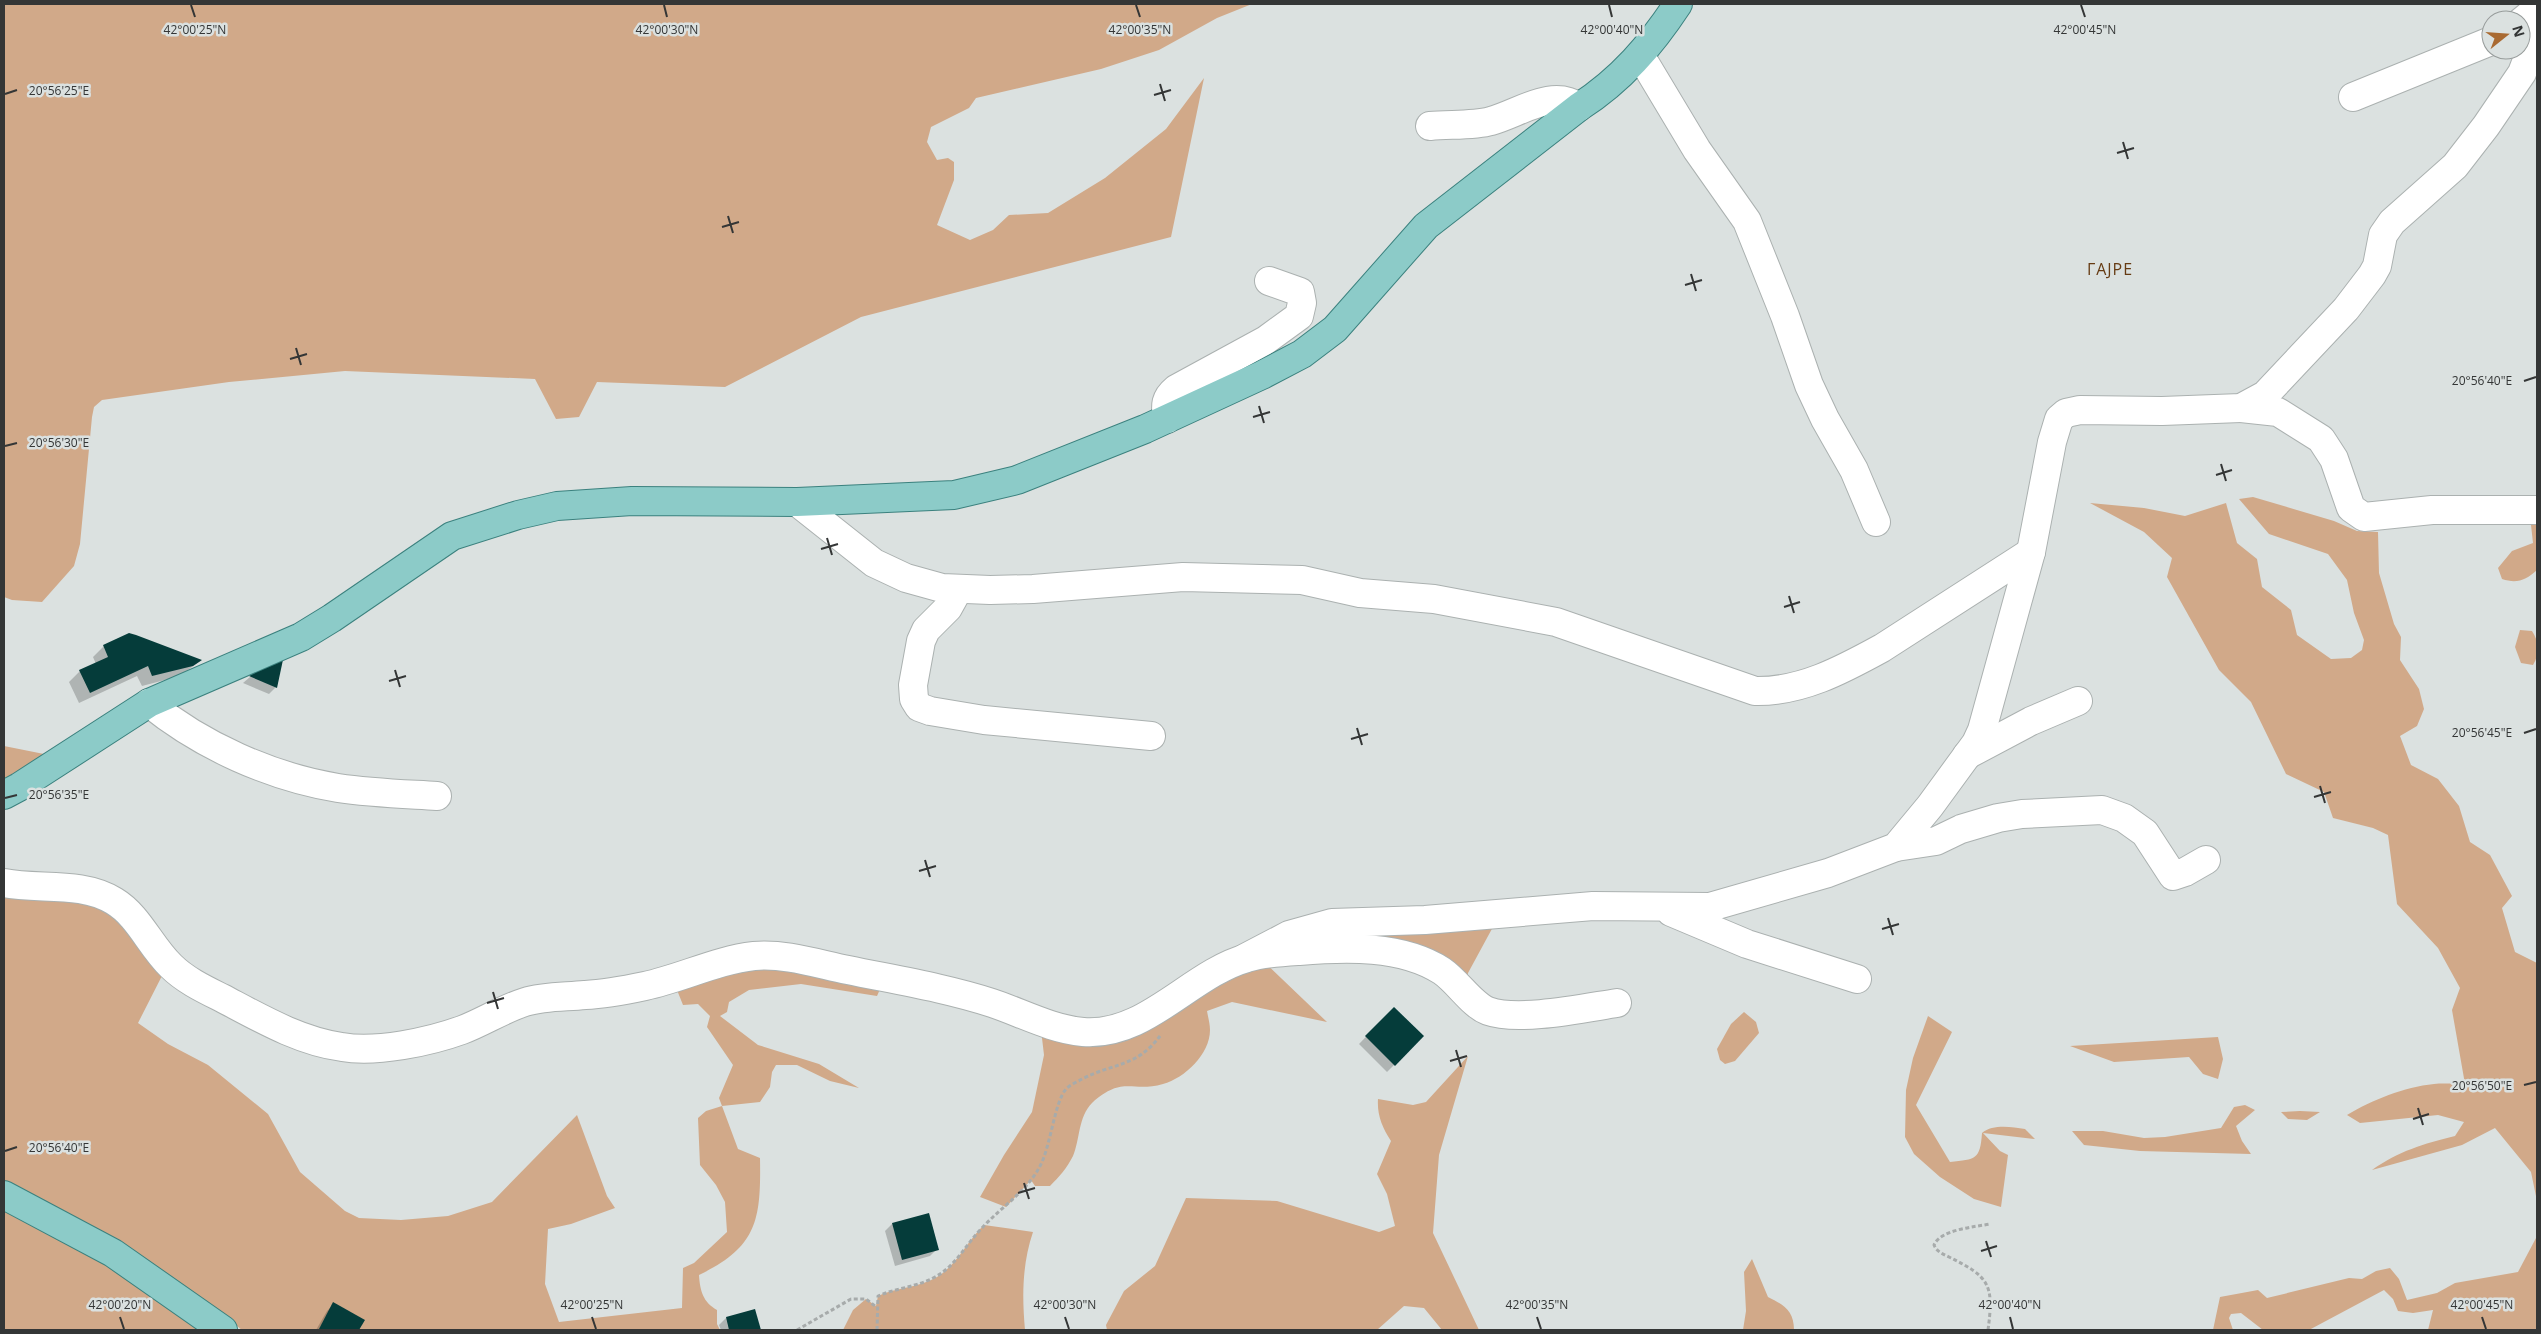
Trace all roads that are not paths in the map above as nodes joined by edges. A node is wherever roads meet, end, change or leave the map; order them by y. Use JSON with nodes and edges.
{"nodes":[{"id":1,"x":1678,"y":4,"type":"edge"},
{"id":2,"x":2536,"y":42,"type":"edge"},
{"id":3,"x":2481,"y":45,"type":"edge"},
{"id":4,"x":1640,"y":55,"type":"junction"},
{"id":5,"x":2353,"y":96,"type":"dead end"},
{"id":6,"x":1579,"y":107,"type":"junction"},
{"id":7,"x":1430,"y":126,"type":"dead end"},
{"id":8,"x":1269,"y":280,"type":"dead end"},
{"id":9,"x":2241,"y":408,"type":"junction"},
{"id":10,"x":1167,"y":419,"type":"junction"},
{"id":11,"x":797,"y":502,"type":"junction"},
{"id":12,"x":2537,"y":510,"type":"edge"},
{"id":13,"x":1876,"y":522,"type":"dead end"},
{"id":14,"x":2031,"y":552,"type":"junction"},
{"id":15,"x":958,"y":590,"type":"junction"},
{"id":16,"x":2078,"y":701,"type":"dead end"},
{"id":17,"x":149,"y":703,"type":"junction"},
{"id":18,"x":1151,"y":736,"type":"dead end"},
{"id":19,"x":1967,"y":755,"type":"junction"},
{"id":20,"x":4,"y":795,"type":"edge"},
{"id":21,"x":437,"y":796,"type":"dead end"},
{"id":22,"x":1896,"y":847,"type":"junction"},
{"id":23,"x":2206,"y":860,"type":"dead end"},
{"id":24,"x":4,"y":883,"type":"edge"},
{"id":25,"x":1661,"y":907,"type":"junction"},
{"id":26,"x":1245,"y":958,"type":"junction"},
{"id":27,"x":1857,"y":979,"type":"dead end"},
{"id":28,"x":1617,"y":1002,"type":"dead end"},
{"id":29,"x":4,"y":1195,"type":"edge"},
{"id":30,"x":223,"y":1330,"type":"edge"}],
"edges":[{"from":1,"to":4,"type":"main road"},
{"from":2,"to":9,"type":"street"},
{"from":3,"to":5,"type":"street"},
{"from":4,"to":6,"type":"main road"},
{"from":4,"to":13,"type":"street"},
{"from":6,"to":7,"type":"street"},
{"from":6,"to":10,"type":"main road"},
{"from":8,"to":10,"type":"street"},
{"from":9,"to":12,"type":"street"},
{"from":9,"to":14,"type":"street"},
{"from":10,"to":11,"type":"main road"},
{"from":11,"to":15,"type":"street"},
{"from":11,"to":17,"type":"main road"},
{"from":14,"to":15,"type":"street"},
{"from":14,"to":19,"type":"street"},
{"from":15,"to":18,"type":"street"},
{"from":16,"to":19,"type":"street"},
{"from":17,"to":20,"type":"main road"},
{"from":17,"to":21,"type":"street"},
{"from":19,"to":22,"type":"street"},
{"from":22,"to":23,"type":"street"},
{"from":22,"to":25,"type":"street"},
{"from":24,"to":26,"type":"street"},
{"from":25,"to":26,"type":"street"},
{"from":25,"to":27,"type":"street"},
{"from":26,"to":28,"type":"street"},
{"from":29,"to":30,"type":"main road"}]}
